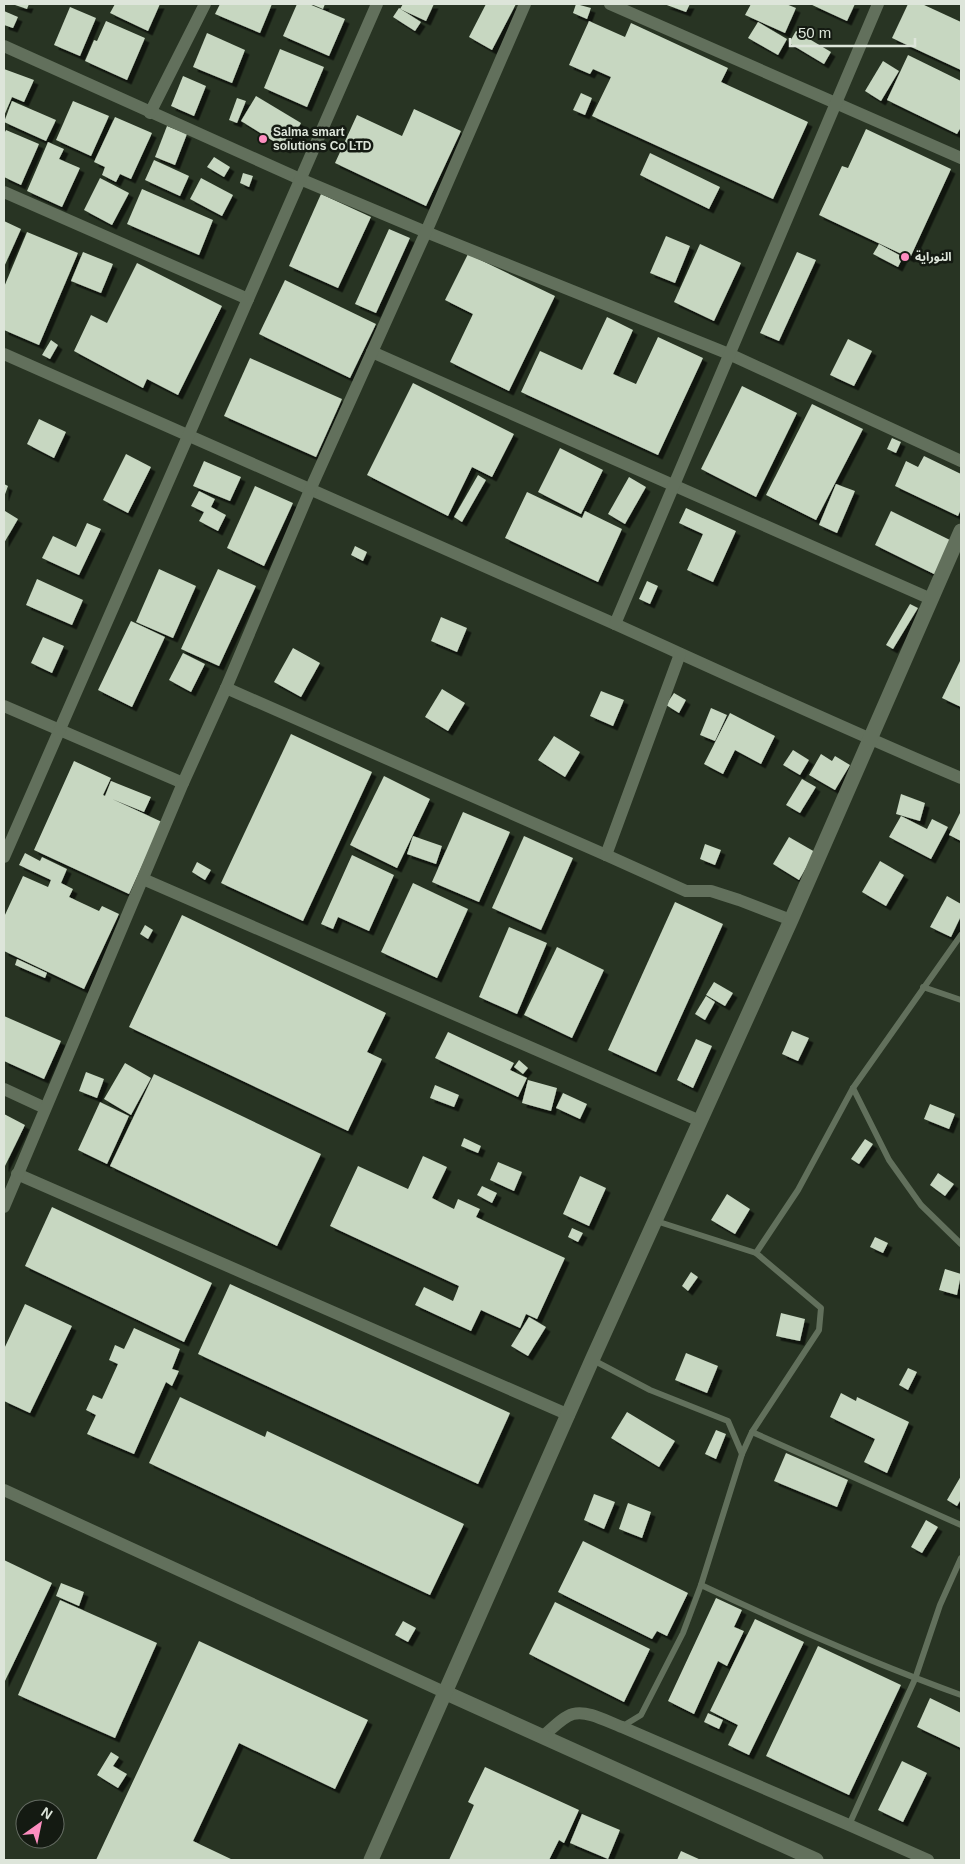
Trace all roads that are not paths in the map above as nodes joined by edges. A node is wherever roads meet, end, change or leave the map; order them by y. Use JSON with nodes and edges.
{"nodes":[{"id":1,"x":205,"y":4,"type":"edge"},
{"id":2,"x":377,"y":4,"type":"edge"},
{"id":3,"x":526,"y":4,"type":"edge"},
{"id":4,"x":610,"y":4,"type":"edge"},
{"id":5,"x":878,"y":4,"type":"edge"},
{"id":6,"x":4,"y":46,"type":"edge"},
{"id":7,"x":836,"y":102,"type":"junction"},
{"id":8,"x":150,"y":113,"type":"junction"},
{"id":9,"x":961,"y":158,"type":"edge"},
{"id":10,"x":300,"y":179,"type":"junction"},
{"id":11,"x":4,"y":192,"type":"edge"},
{"id":12,"x":426,"y":232,"type":"junction"},
{"id":13,"x":248,"y":299,"type":"junction"},
{"id":14,"x":372,"y":352,"type":"junction"},
{"id":15,"x":4,"y":354,"type":"edge"},
{"id":16,"x":729,"y":354,"type":"junction"},
{"id":17,"x":188,"y":437,"type":"junction"},
{"id":18,"x":961,"y":461,"type":"edge"},
{"id":19,"x":674,"y":484,"type":"junction"},
{"id":20,"x":310,"y":490,"type":"junction"},
{"id":21,"x":961,"y":531,"type":"edge"},
{"id":22,"x":931,"y":599,"type":"junction"},
{"id":23,"x":615,"y":624,"type":"junction"},
{"id":24,"x":680,"y":654,"type":"junction"},
{"id":25,"x":226,"y":688,"type":"junction"},
{"id":26,"x":4,"y":706,"type":"edge"},
{"id":27,"x":59,"y":730,"type":"junction"},
{"id":28,"x":869,"y":739,"type":"junction"},
{"id":29,"x":961,"y":778,"type":"edge"},
{"id":30,"x":183,"y":783,"type":"junction"},
{"id":31,"x":606,"y":855,"type":"junction"},
{"id":32,"x":4,"y":857,"type":"edge"},
{"id":33,"x":143,"y":879,"type":"junction"},
{"id":34,"x":791,"y":920,"type":"junction"},
{"id":35,"x":961,"y":935,"type":"edge"},
{"id":36,"x":924,"y":987,"type":"junction"},
{"id":37,"x":961,"y":1000,"type":"edge"},
{"id":38,"x":853,"y":1088,"type":"junction"},
{"id":39,"x":4,"y":1089,"type":"edge"},
{"id":40,"x":45,"y":1108,"type":"junction"},
{"id":41,"x":700,"y":1121,"type":"junction"},
{"id":42,"x":17,"y":1174,"type":"junction"},
{"id":43,"x":4,"y":1207,"type":"edge"},
{"id":44,"x":656,"y":1221,"type":"junction"},
{"id":45,"x":961,"y":1244,"type":"edge"},
{"id":46,"x":756,"y":1253,"type":"junction"},
{"id":47,"x":592,"y":1360,"type":"junction"},
{"id":48,"x":569,"y":1415,"type":"junction"},
{"id":49,"x":752,"y":1432,"type":"junction"},
{"id":50,"x":742,"y":1454,"type":"junction"},
{"id":51,"x":4,"y":1490,"type":"edge"},
{"id":52,"x":961,"y":1525,"type":"edge"},
{"id":53,"x":961,"y":1558,"type":"edge"},
{"id":54,"x":701,"y":1585,"type":"junction"},
{"id":55,"x":915,"y":1679,"type":"junction"},
{"id":56,"x":444,"y":1692,"type":"junction"},
{"id":57,"x":961,"y":1695,"type":"edge"},
{"id":58,"x":622,"y":1727,"type":"junction"},
{"id":59,"x":542,"y":1737,"type":"junction"},
{"id":60,"x":849,"y":1825,"type":"junction"},
{"id":61,"x":796,"y":1856,"type":"edge"},
{"id":62,"x":371,"y":1860,"type":"edge"},
{"id":63,"x":816,"y":1860,"type":"edge"},
{"id":64,"x":928,"y":1860,"type":"edge"}],
"edges":[{"from":1,"to":8,"type":"street"},
{"from":2,"to":10,"type":"street"},
{"from":3,"to":12,"type":"street"},
{"from":4,"to":7,"type":"street"},
{"from":5,"to":7,"type":"street"},
{"from":6,"to":8,"type":"street"},
{"from":7,"to":9,"type":"street"},
{"from":7,"to":16,"type":"street"},
{"from":8,"to":10,"type":"street"},
{"from":10,"to":12,"type":"street"},
{"from":10,"to":13,"type":"street"},
{"from":11,"to":13,"type":"street"},
{"from":12,"to":14,"type":"street"},
{"from":12,"to":16,"type":"street"},
{"from":13,"to":17,"type":"street"},
{"from":14,"to":19,"type":"street"},
{"from":14,"to":20,"type":"street"},
{"from":15,"to":17,"type":"street"},
{"from":16,"to":18,"type":"street"},
{"from":16,"to":19,"type":"street"},
{"from":17,"to":20,"type":"street"},
{"from":17,"to":27,"type":"street"},
{"from":19,"to":22,"type":"street"},
{"from":19,"to":23,"type":"street"},
{"from":20,"to":23,"type":"street"},
{"from":20,"to":25,"type":"street"},
{"from":21,"to":22,"type":"street"},
{"from":22,"to":28,"type":"street"},
{"from":23,"to":24,"type":"street"},
{"from":24,"to":28,"type":"street"},
{"from":24,"to":31,"type":"street"},
{"from":25,"to":30,"type":"street"},
{"from":25,"to":31,"type":"street"},
{"from":26,"to":27,"type":"street"},
{"from":27,"to":30,"type":"street"},
{"from":27,"to":32,"type":"street"},
{"from":28,"to":29,"type":"street"},
{"from":28,"to":34,"type":"street"},
{"from":30,"to":33,"type":"street"},
{"from":31,"to":34,"type":"street"},
{"from":33,"to":40,"type":"street"},
{"from":33,"to":41,"type":"street"},
{"from":34,"to":41,"type":"street"},
{"from":35,"to":36,"type":"lane"},
{"from":36,"to":37,"type":"lane"},
{"from":36,"to":38,"type":"lane"},
{"from":38,"to":45,"type":"lane"},
{"from":38,"to":46,"type":"lane"},
{"from":39,"to":40,"type":"street"},
{"from":40,"to":42,"type":"street"},
{"from":41,"to":44,"type":"street"},
{"from":42,"to":43,"type":"street"},
{"from":42,"to":48,"type":"street"},
{"from":44,"to":46,"type":"lane"},
{"from":44,"to":47,"type":"street"},
{"from":46,"to":49,"type":"lane"},
{"from":47,"to":48,"type":"street"},
{"from":47,"to":50,"type":"lane"},
{"from":48,"to":56,"type":"street"},
{"from":49,"to":50,"type":"lane"},
{"from":49,"to":52,"type":"lane"},
{"from":50,"to":54,"type":"lane"},
{"from":51,"to":56,"type":"street"},
{"from":53,"to":55,"type":"lane"},
{"from":54,"to":55,"type":"lane"},
{"from":54,"to":58,"type":"lane"},
{"from":55,"to":57,"type":"lane"},
{"from":55,"to":60,"type":"lane"},
{"from":56,"to":59,"type":"street"},
{"from":56,"to":62,"type":"street"},
{"from":58,"to":59,"type":"street"},
{"from":58,"to":60,"type":"street"},
{"from":59,"to":61,"type":"street"},
{"from":60,"to":64,"type":"street"},
{"from":61,"to":63,"type":"street"}]}
